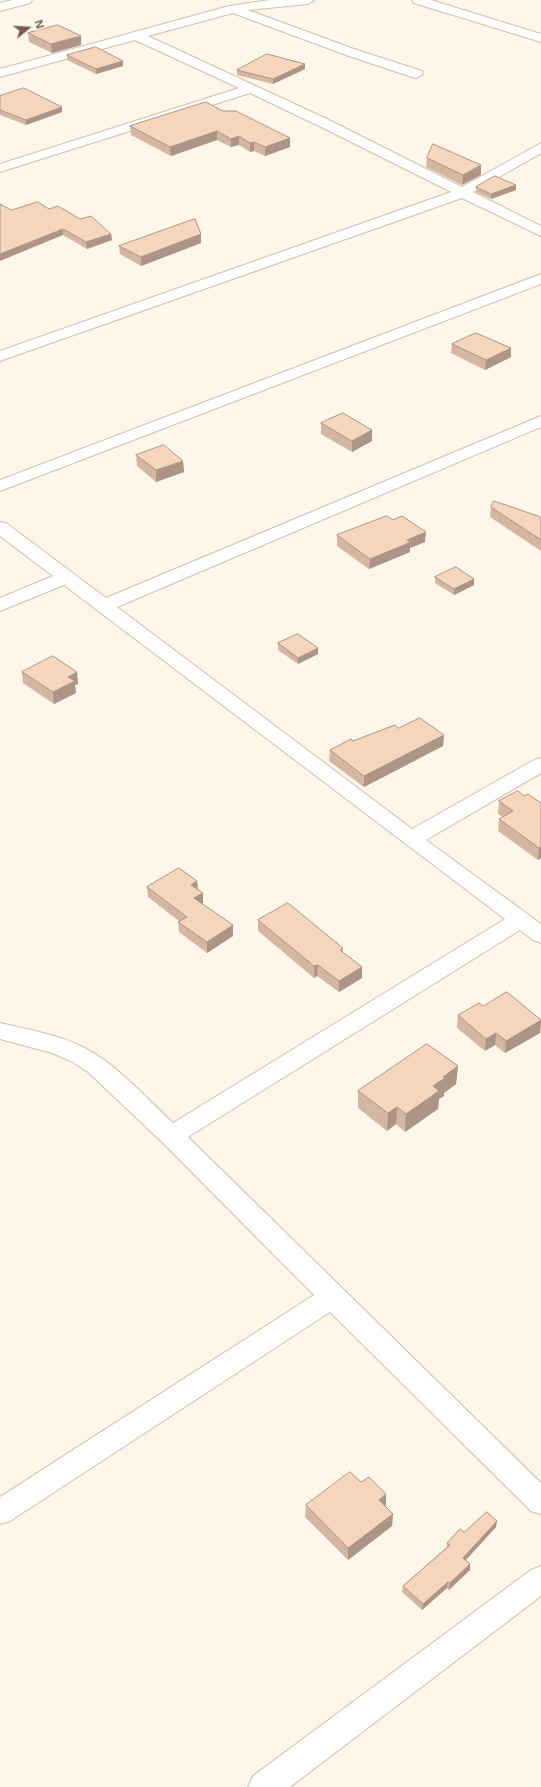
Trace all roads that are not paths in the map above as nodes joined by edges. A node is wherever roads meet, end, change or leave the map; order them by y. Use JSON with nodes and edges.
{"nodes":[{"id":1,"x":26,"y":0,"type":"edge"},
{"id":2,"x":308,"y":0,"type":"edge"},
{"id":3,"x":418,"y":0,"type":"edge"},
{"id":4,"x":0,"y":7,"type":"edge"},
{"id":5,"x":233,"y":9,"type":"junction"},
{"id":6,"x":541,"y":32,"type":"edge"},
{"id":7,"x":526,"y":33,"type":"junction"},
{"id":8,"x":137,"y":36,"type":"junction"},
{"id":9,"x":541,"y":38,"type":"edge"},
{"id":10,"x":0,"y":73,"type":"edge"},
{"id":11,"x":417,"y":74,"type":"dead end"},
{"id":12,"x":250,"y":89,"type":"junction"},
{"id":13,"x":541,"y":147,"type":"edge"},
{"id":14,"x":0,"y":168,"type":"edge"},
{"id":15,"x":462,"y":193,"type":"junction"},
{"id":16,"x":541,"y":232,"type":"edge"},
{"id":17,"x":541,"y":279,"type":"edge"},
{"id":18,"x":0,"y":356,"type":"edge"},
{"id":19,"x":541,"y":422,"type":"edge"},
{"id":20,"x":0,"y":486,"type":"edge"},
{"id":21,"x":0,"y":527,"type":"edge"},
{"id":22,"x":66,"y":577,"type":"junction"},
{"id":23,"x":0,"y":605,"type":"edge"},
{"id":24,"x":104,"y":606,"type":"junction"},
{"id":25,"x":541,"y":764,"type":"edge"},
{"id":26,"x":411,"y":839,"type":"junction"},
{"id":27,"x":520,"y":920,"type":"junction"},
{"id":28,"x":541,"y":935,"type":"edge"},
{"id":29,"x":0,"y":1031,"type":"edge"},
{"id":30,"x":171,"y":1136,"type":"junction"},
{"id":31,"x":332,"y":1298,"type":"junction"},
{"id":32,"x":541,"y":1502,"type":"edge"},
{"id":33,"x":0,"y":1512,"type":"edge"},
{"id":34,"x":541,"y":1578,"type":"edge"},
{"id":35,"x":264,"y":1787,"type":"edge"}],
"edges":[{"from":1,"to":4,"type":"street"},
{"from":2,"to":5,"type":"street"},
{"from":3,"to":7,"type":"street"},
{"from":5,"to":8,"type":"street"},
{"from":5,"to":11,"type":"street"},
{"from":6,"to":7,"type":"street"},
{"from":7,"to":9,"type":"street"},
{"from":8,"to":10,"type":"street"},
{"from":8,"to":12,"type":"street"},
{"from":12,"to":14,"type":"street"},
{"from":12,"to":15,"type":"street"},
{"from":13,"to":15,"type":"street"},
{"from":15,"to":16,"type":"street"},
{"from":15,"to":18,"type":"street"},
{"from":17,"to":20,"type":"street"},
{"from":19,"to":24,"type":"street"},
{"from":21,"to":22,"type":"street"},
{"from":22,"to":23,"type":"street"},
{"from":22,"to":24,"type":"street"},
{"from":24,"to":26,"type":"street"},
{"from":25,"to":26,"type":"street"},
{"from":26,"to":27,"type":"street"},
{"from":27,"to":28,"type":"street"},
{"from":27,"to":30,"type":"street"},
{"from":29,"to":30,"type":"street"},
{"from":30,"to":31,"type":"street"},
{"from":31,"to":32,"type":"street"},
{"from":31,"to":33,"type":"street"},
{"from":34,"to":35,"type":"street"}]}
